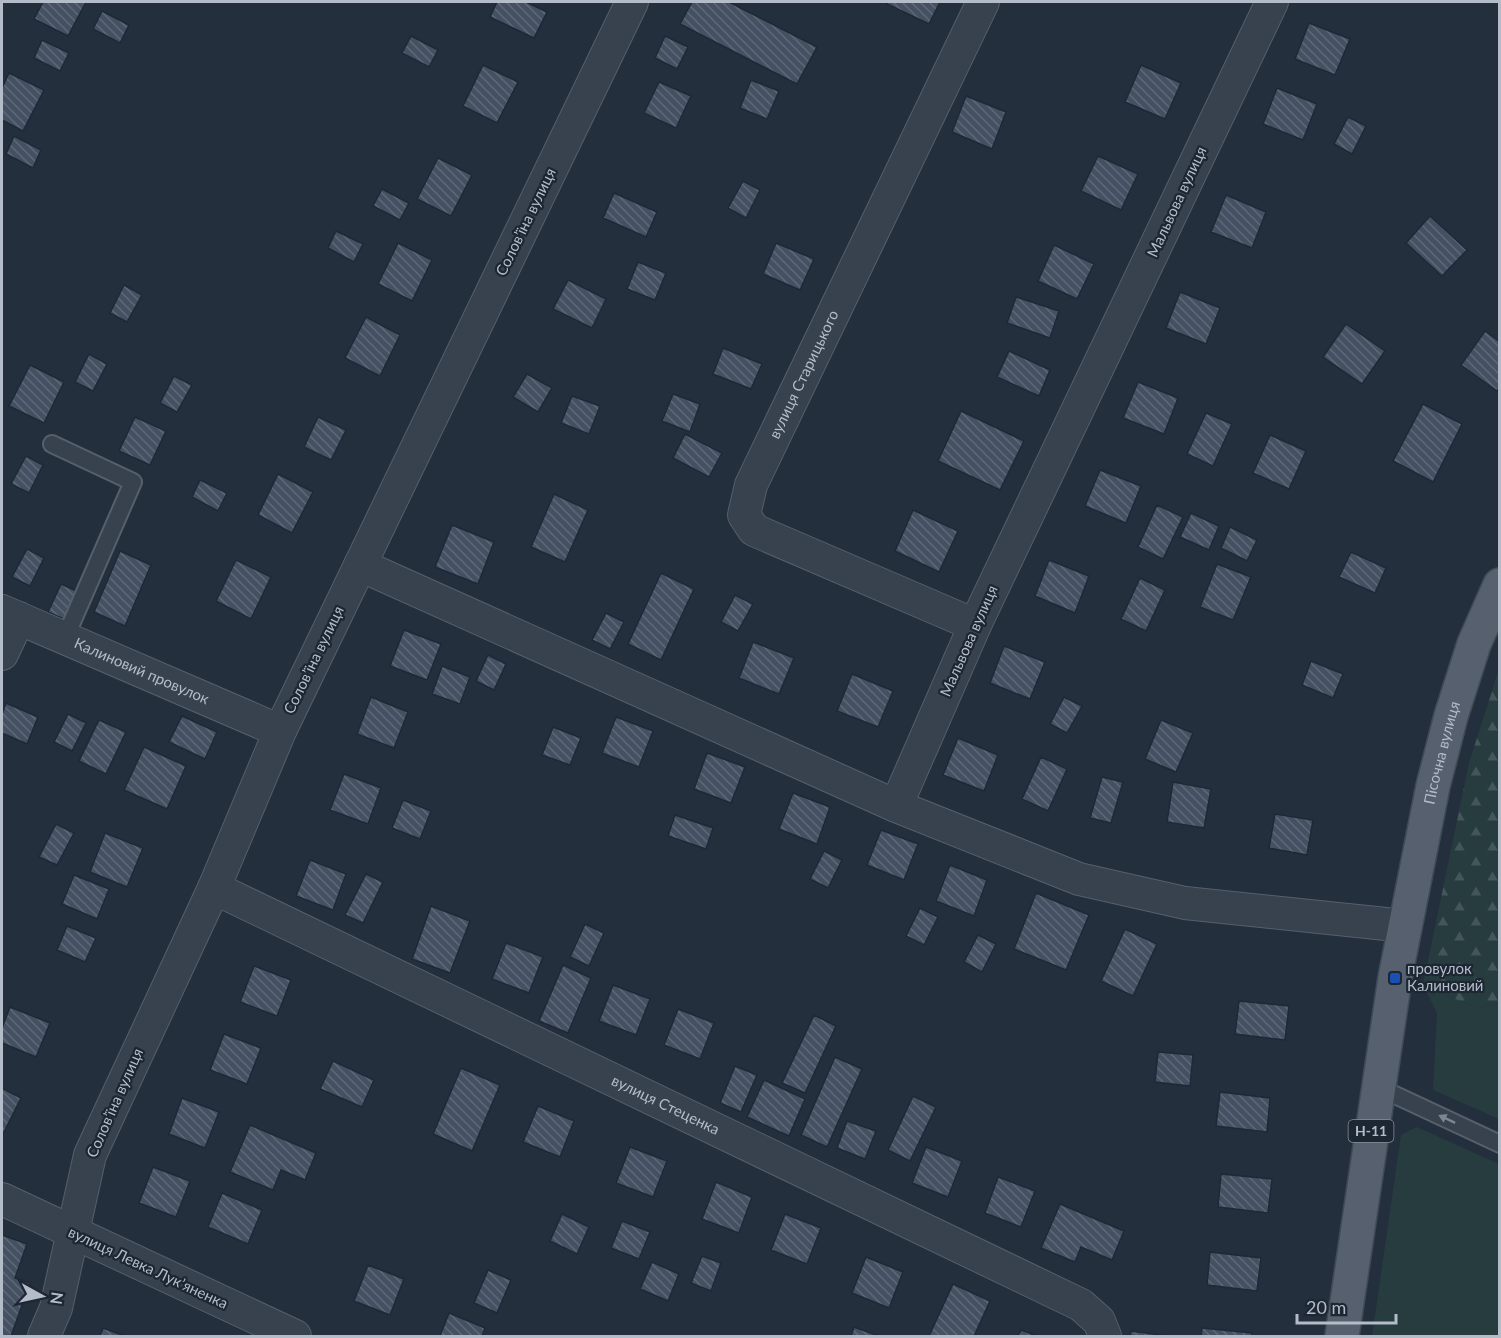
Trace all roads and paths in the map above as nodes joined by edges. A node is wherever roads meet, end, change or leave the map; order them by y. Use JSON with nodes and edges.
{"nodes":[{"id":1,"x":632,"y":2,"type":"edge"},
{"id":2,"x":983,"y":2,"type":"edge"},
{"id":3,"x":1272,"y":2,"type":"edge"},
{"id":4,"x":52,"y":444,"type":"dead end"},
{"id":5,"x":360,"y":565,"type":"junction"},
{"id":6,"x":1500,"y":585,"type":"edge"},
{"id":7,"x":10,"y":614,"type":"edge"},
{"id":8,"x":975,"y":625,"type":"junction"},
{"id":9,"x":65,"y":638,"type":"junction"},
{"id":10,"x":2,"y":654,"type":"edge"},
{"id":11,"x":280,"y":731,"type":"junction"},
{"id":12,"x":896,"y":806,"type":"junction"},
{"id":13,"x":214,"y":888,"type":"junction"},
{"id":14,"x":1405,"y":926,"type":"junction"},
{"id":15,"x":1378,"y":1087,"type":"junction"},
{"id":16,"x":1500,"y":1144,"type":"edge"},
{"id":17,"x":2,"y":1199,"type":"edge"},
{"id":18,"x":74,"y":1233,"type":"junction"},
{"id":19,"x":44,"y":1336,"type":"edge"},
{"id":20,"x":295,"y":1336,"type":"edge"},
{"id":21,"x":1105,"y":1336,"type":"edge"},
{"id":22,"x":1342,"y":1336,"type":"edge"}],
"edges":[{"from":1,"to":5,"type":"street","name":"Соловʼїна вулиця"},
{"from":2,"to":8,"type":"street","name":"вулиця Старицького"},
{"from":3,"to":8,"type":"street","name":"Мальвова вулиця"},
{"from":4,"to":9,"type":"lane"},
{"from":5,"to":11,"type":"street","name":"Соловʼїна вулиця"},
{"from":5,"to":12,"type":"street"},
{"from":6,"to":14,"type":"main road","name":"Пісочна вулиця","number":"Н-11"},
{"from":7,"to":9,"type":"street","name":"Калиновий провулок"},
{"from":7,"to":10,"type":"street"},
{"from":8,"to":12,"type":"street","name":"Мальвова вулиця"},
{"from":9,"to":11,"type":"street","name":"Калиновий провулок"},
{"from":11,"to":13,"type":"street","name":"Соловʼїна вулиця"},
{"from":12,"to":14,"type":"street"},
{"from":13,"to":18,"type":"street","name":"Соловʼїна вулиця"},
{"from":13,"to":21,"type":"street","name":"вулиця Стеценка"},
{"from":14,"to":15,"type":"main road","number":"Н-11"},
{"from":16,"to":15,"type":"lane","one_way":true},
{"from":15,"to":22,"type":"main road","number":"Н-11"},
{"from":17,"to":18,"type":"street","name":"вулиця Левка Лукʼяненка"},
{"from":18,"to":19,"type":"street","name":"Соловʼїна вулиця"},
{"from":18,"to":20,"type":"street","name":"вулиця Левка Лукʼяненка"}]}
